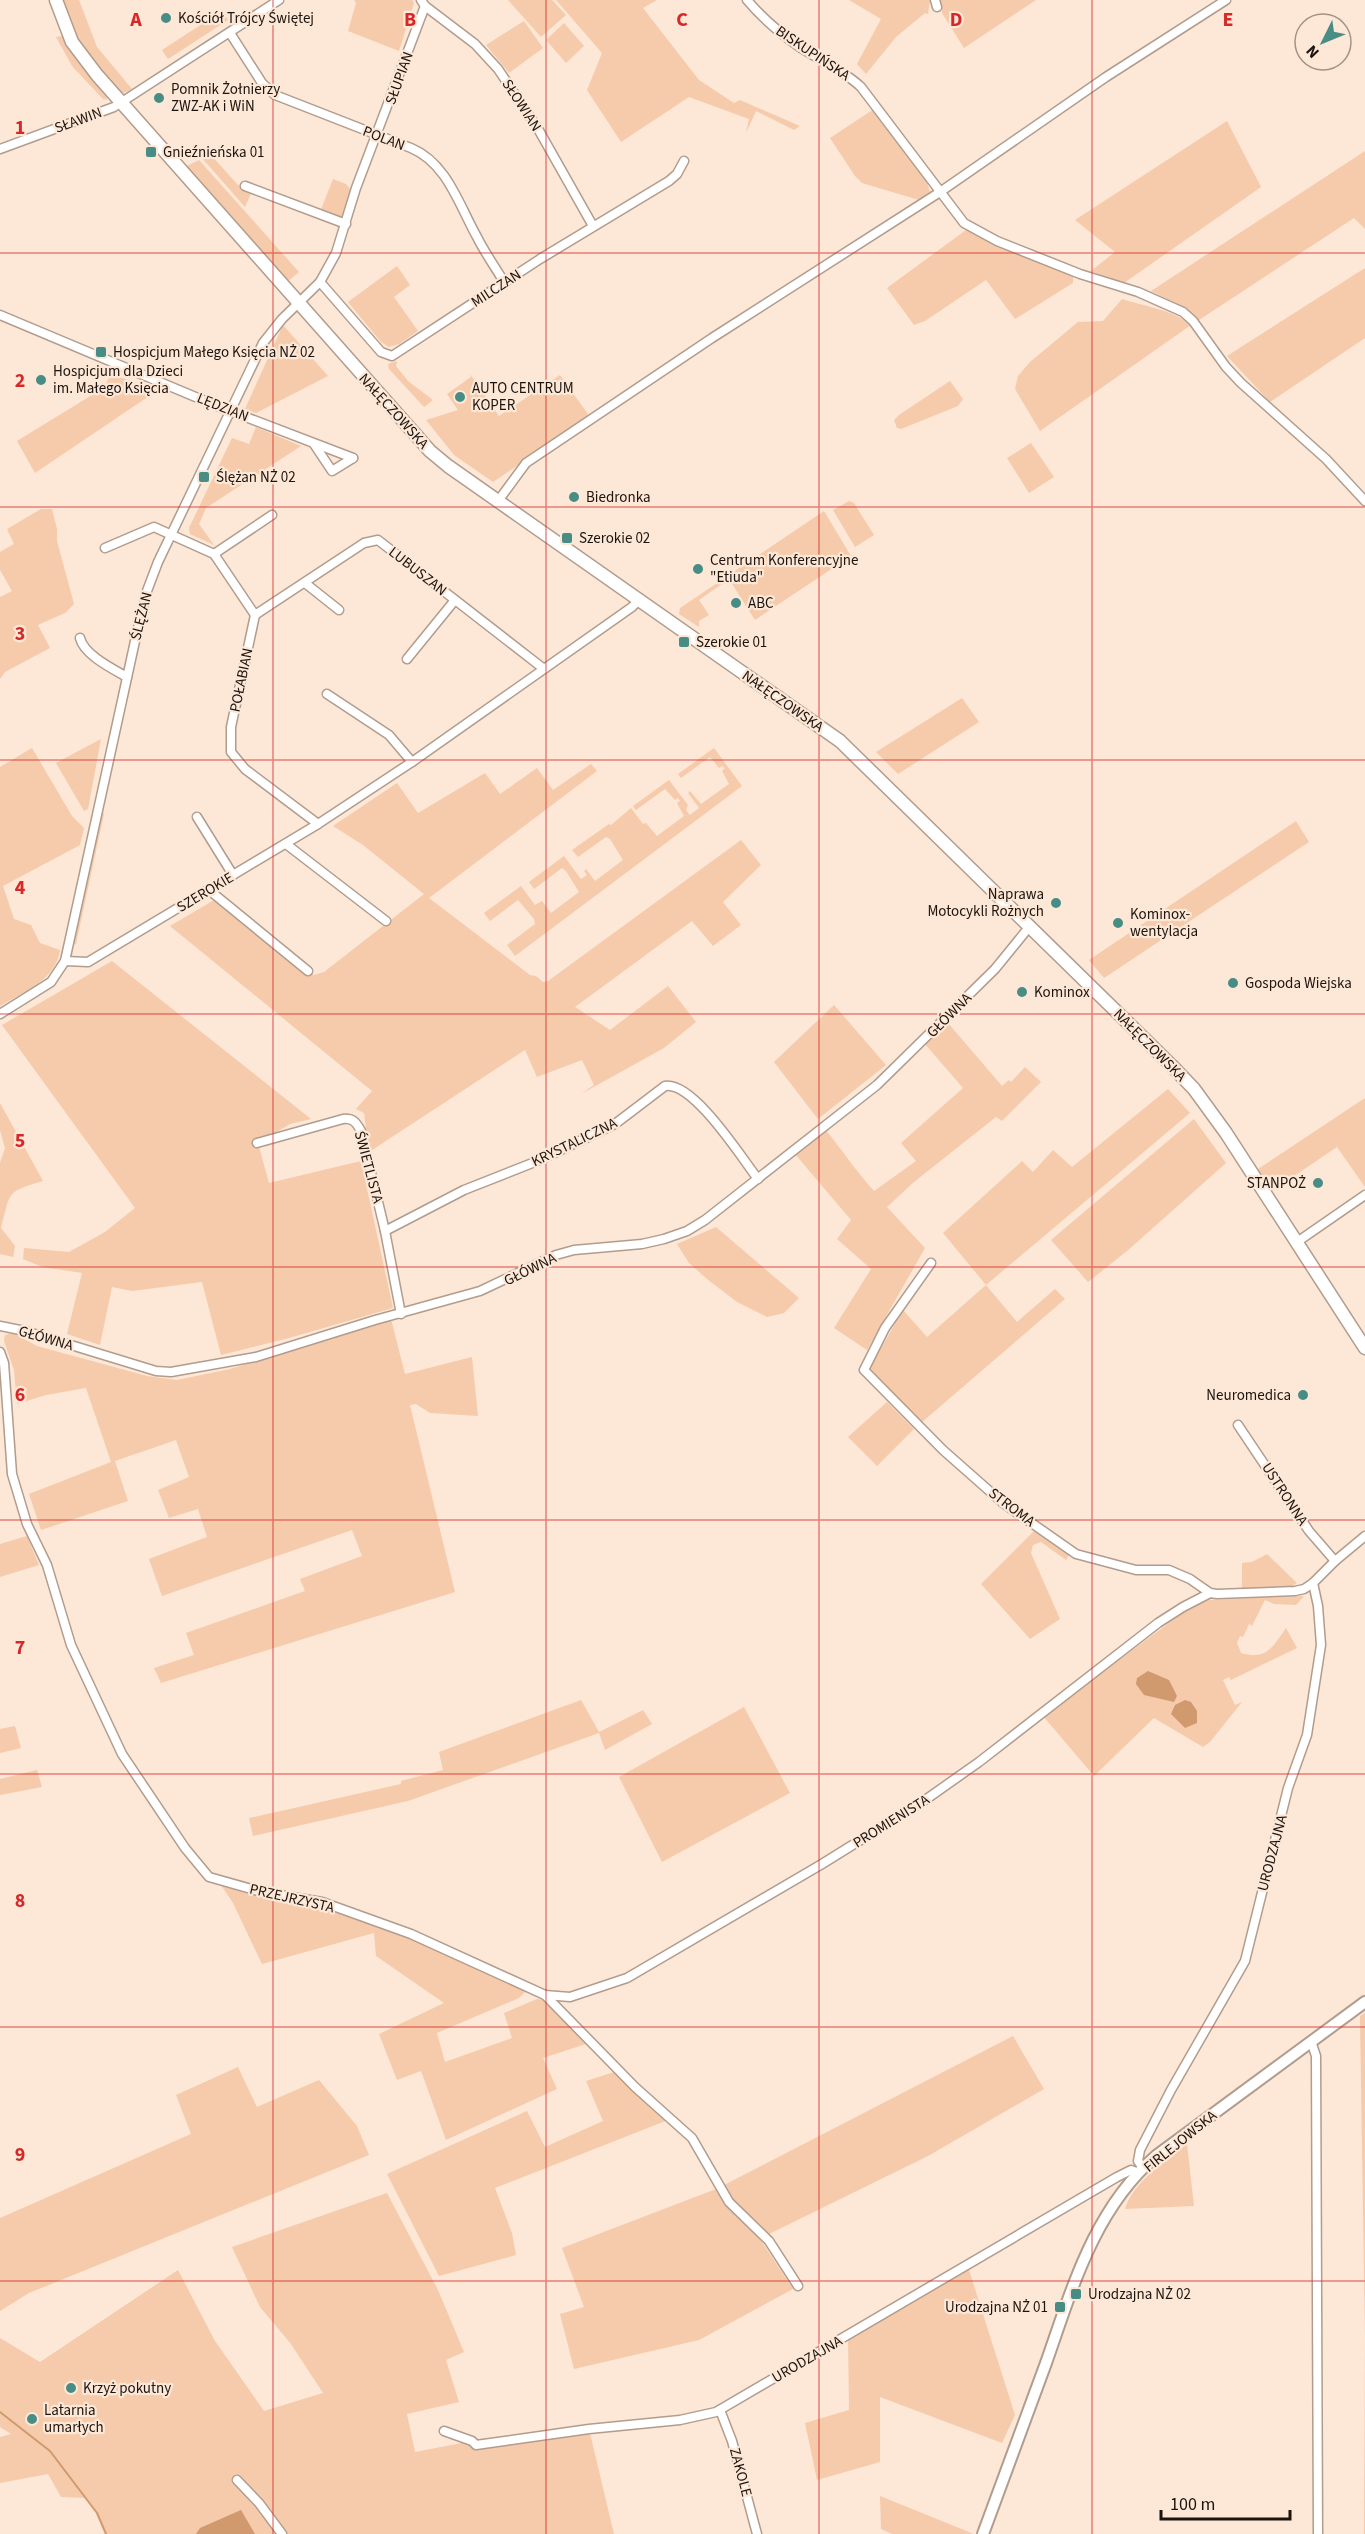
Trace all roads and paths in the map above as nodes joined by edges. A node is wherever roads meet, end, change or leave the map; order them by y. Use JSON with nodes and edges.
{"nodes":[{"id":1,"x":56,"y":0,"type":"edge"},
{"id":2,"x":279,"y":0,"type":"edge"},
{"id":3,"x":747,"y":0,"type":"edge"},
{"id":4,"x":1226,"y":0,"type":"edge"},
{"id":5,"x":423,"y":3,"type":"edge"},
{"id":6,"x":230,"y":33,"type":"junction"},
{"id":7,"x":121,"y":103,"type":"junction"},
{"id":8,"x":377,"y":135,"type":"junction"},
{"id":9,"x":0,"y":149,"type":"edge"},
{"id":10,"x":684,"y":161,"type":"dead end"},
{"id":11,"x":245,"y":186,"type":"dead end"},
{"id":12,"x":940,"y":192,"type":"junction"},
{"id":13,"x":346,"y":224,"type":"junction"},
{"id":14,"x":594,"y":226,"type":"junction"},
{"id":15,"x":320,"y":282,"type":"junction"},
{"id":16,"x":504,"y":282,"type":"junction"},
{"id":17,"x":297,"y":303,"type":"junction"},
{"id":18,"x":0,"y":315,"type":"edge"},
{"id":19,"x":230,"y":411,"type":"junction"},
{"id":20,"x":314,"y":444,"type":"junction"},
{"id":21,"x":498,"y":501,"type":"junction"},
{"id":22,"x":1365,"y":501,"type":"edge"},
{"id":23,"x":272,"y":515,"type":"dead end"},
{"id":24,"x":172,"y":533,"type":"junction"},
{"id":25,"x":105,"y":548,"type":"dead end"},
{"id":26,"x":214,"y":554,"type":"junction"},
{"id":27,"x":305,"y":583,"type":"junction"},
{"id":28,"x":455,"y":600,"type":"junction"},
{"id":29,"x":639,"y":600,"type":"junction"},
{"id":30,"x":339,"y":610,"type":"dead end"},
{"id":31,"x":255,"y":615,"type":"junction"},
{"id":32,"x":80,"y":638,"type":"dead end"},
{"id":33,"x":407,"y":659,"type":"dead end"},
{"id":34,"x":544,"y":669,"type":"junction"},
{"id":35,"x":127,"y":677,"type":"junction"},
{"id":36,"x":327,"y":694,"type":"dead end"},
{"id":37,"x":412,"y":762,"type":"junction"},
{"id":38,"x":197,"y":817,"type":"dead end"},
{"id":39,"x":318,"y":824,"type":"junction"},
{"id":40,"x":286,"y":844,"type":"junction"},
{"id":41,"x":233,"y":875,"type":"junction"},
{"id":42,"x":209,"y":890,"type":"junction"},
{"id":43,"x":386,"y":921,"type":"dead end"},
{"id":44,"x":1030,"y":926,"type":"junction"},
{"id":45,"x":65,"y":961,"type":"junction"},
{"id":46,"x":308,"y":971,"type":"dead end"},
{"id":47,"x":0,"y":1014,"type":"edge"},
{"id":48,"x":258,"y":1143,"type":"dead end"},
{"id":49,"x":758,"y":1179,"type":"junction"},
{"id":50,"x":1365,"y":1195,"type":"edge"},
{"id":51,"x":386,"y":1231,"type":"junction"},
{"id":52,"x":1297,"y":1242,"type":"junction"},
{"id":53,"x":931,"y":1263,"type":"dead end"},
{"id":54,"x":401,"y":1314,"type":"junction"},
{"id":55,"x":0,"y":1326,"type":"edge"},
{"id":56,"x":1365,"y":1348,"type":"edge"},
{"id":57,"x":0,"y":1352,"type":"edge"},
{"id":58,"x":1238,"y":1425,"type":"dead end"},
{"id":59,"x":1365,"y":1536,"type":"edge"},
{"id":60,"x":1335,"y":1561,"type":"junction"},
{"id":61,"x":1313,"y":1583,"type":"junction"},
{"id":62,"x":1210,"y":1593,"type":"junction"},
{"id":63,"x":545,"y":1995,"type":"junction"},
{"id":64,"x":1365,"y":2002,"type":"edge"},
{"id":65,"x":1311,"y":2041,"type":"junction"},
{"id":66,"x":1141,"y":2171,"type":"junction"},
{"id":67,"x":798,"y":2286,"type":"dead end"},
{"id":68,"x":720,"y":2410,"type":"junction"},
{"id":69,"x":444,"y":2431,"type":"dead end"},
{"id":70,"x":237,"y":2480,"type":"dead end"},
{"id":71,"x":282,"y":2534,"type":"edge"},
{"id":72,"x":758,"y":2534,"type":"edge"},
{"id":73,"x":983,"y":2534,"type":"edge"},
{"id":74,"x":1318,"y":2534,"type":"edge"}],
"edges":[{"from":1,"to":7,"type":"main road","name":"NAŁĘCZOWSKA"},
{"from":2,"to":6,"type":"street","name":"SŁAWIN"},
{"from":3,"to":12,"type":"street","name":"BISKUPIŃSKA"},
{"from":4,"to":12,"type":"street"},
{"from":5,"to":8,"type":"street","name":"SŁUPIAN"},
{"from":5,"to":14,"type":"street","name":"SŁOWIAN"},
{"from":6,"to":7,"type":"street","name":"SŁAWIN"},
{"from":6,"to":8,"type":"street","name":"POLAN"},
{"from":7,"to":9,"type":"street","name":"SŁAWIN"},
{"from":7,"to":17,"type":"main road","name":"NAŁĘCZOWSKA"},
{"from":8,"to":13,"type":"street","name":"SŁUPIAN"},
{"from":8,"to":16,"type":"street","name":"POLAN"},
{"from":10,"to":14,"type":"street","name":"MILCZAN"},
{"from":11,"to":13,"type":"street"},
{"from":12,"to":21,"type":"street"},
{"from":12,"to":22,"type":"street","name":"BISKUPIŃSKA"},
{"from":13,"to":15,"type":"street","name":"SŁUPIAN"},
{"from":14,"to":16,"type":"street","name":"MILCZAN"},
{"from":15,"to":16,"type":"street","name":"MILCZAN"},
{"from":15,"to":17,"type":"street","name":"SŁUPIAN"},
{"from":17,"to":19,"type":"street","name":"ŚLĘŻAN"},
{"from":17,"to":21,"type":"main road","name":"NAŁĘCZOWSKA"},
{"from":18,"to":19,"type":"street","name":"LĘDZIAN"},
{"from":19,"to":20,"type":"street","name":"LĘDZIAN"},
{"from":19,"to":24,"type":"street","name":"ŚLĘŻAN"},
{"from":20,"to":20,"type":"street","name":"LĘDZIAN"},
{"from":21,"to":29,"type":"main road","name":"NAŁĘCZOWSKA"},
{"from":23,"to":26,"type":"street"},
{"from":24,"to":25,"type":"street"},
{"from":24,"to":26,"type":"street"},
{"from":24,"to":35,"type":"street","name":"ŚLĘŻAN"},
{"from":26,"to":31,"type":"street"},
{"from":27,"to":28,"type":"street","name":"LUBUSZAN"},
{"from":27,"to":30,"type":"street"},
{"from":27,"to":31,"type":"street","name":"LUBUSZAN"},
{"from":28,"to":33,"type":"street"},
{"from":28,"to":34,"type":"street","name":"LUBUSZAN"},
{"from":29,"to":34,"type":"street","name":"SZEROKIE"},
{"from":29,"to":44,"type":"main road","name":"NAŁĘCZOWSKA"},
{"from":31,"to":39,"type":"street","name":"POŁABIAN"},
{"from":32,"to":35,"type":"street"},
{"from":34,"to":37,"type":"street","name":"SZEROKIE"},
{"from":35,"to":45,"type":"street","name":"ŚLĘŻAN"},
{"from":36,"to":37,"type":"street"},
{"from":37,"to":39,"type":"street","name":"SZEROKIE"},
{"from":38,"to":41,"type":"street"},
{"from":39,"to":40,"type":"street","name":"SZEROKIE"},
{"from":40,"to":41,"type":"street","name":"SZEROKIE"},
{"from":40,"to":43,"type":"street"},
{"from":41,"to":42,"type":"street","name":"SZEROKIE"},
{"from":42,"to":45,"type":"street","name":"SZEROKIE"},
{"from":42,"to":46,"type":"street"},
{"from":44,"to":49,"type":"street","name":"GŁÓWNA"},
{"from":44,"to":52,"type":"main road","name":"NAŁĘCZOWSKA"},
{"from":45,"to":47,"type":"street"},
{"from":48,"to":51,"type":"street","name":"ŚWIETLISTA"},
{"from":49,"to":51,"type":"street","name":"KRYSTALICZNA"},
{"from":49,"to":54,"type":"street","name":"GŁÓWNA"},
{"from":50,"to":52,"type":"street"},
{"from":51,"to":54,"type":"street","name":"ŚWIETLISTA"},
{"from":52,"to":56,"type":"main road","name":"NAŁĘCZOWSKA"},
{"from":53,"to":62,"type":"street","name":"STROMA"},
{"from":54,"to":55,"type":"street","name":"GŁÓWNA"},
{"from":57,"to":63,"type":"street","name":"PRZEJRZYSTA"},
{"from":58,"to":60,"type":"street","name":"USTRONNA"},
{"from":59,"to":60,"type":"street"},
{"from":60,"to":61,"type":"street"},
{"from":61,"to":62,"type":"street"},
{"from":61,"to":66,"type":"street","name":"URODZAJNA"},
{"from":62,"to":63,"type":"street","name":"PROMIENISTA"},
{"from":63,"to":67,"type":"street","name":"PRZEJRZYSTA"},
{"from":64,"to":65,"type":"street","name":"FIRLEJOWSKA"},
{"from":65,"to":66,"type":"street","name":"FIRLEJOWSKA"},
{"from":65,"to":74,"type":"street"},
{"from":66,"to":68,"type":"street","name":"URODZAJNA"},
{"from":66,"to":73,"type":"street","name":"FIRLEJOWSKA"},
{"from":68,"to":69,"type":"street","name":"URODZAJNA"},
{"from":68,"to":72,"type":"street","name":"ZAKOLE"},
{"from":70,"to":71,"type":"street"}]}
